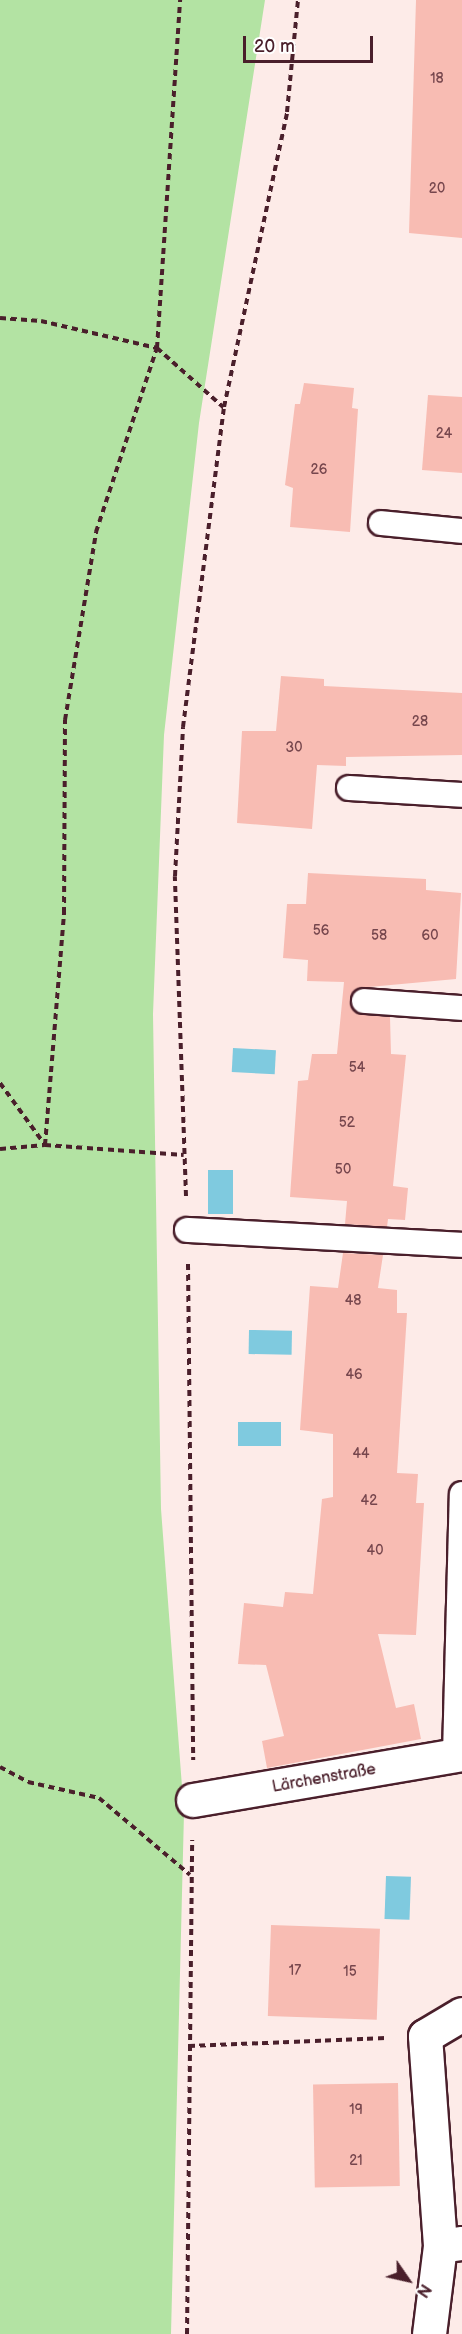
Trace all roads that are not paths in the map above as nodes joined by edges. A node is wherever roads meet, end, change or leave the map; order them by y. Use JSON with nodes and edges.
{"nodes":[{"id":1,"x":381,"y":523,"type":"dead end"},
{"id":2,"x":462,"y":531,"type":"edge"},
{"id":3,"x":349,"y":788,"type":"dead end"},
{"id":4,"x":462,"y":795,"type":"edge"},
{"id":5,"x":364,"y":1001,"type":"dead end"},
{"id":6,"x":462,"y":1008,"type":"edge"},
{"id":7,"x":187,"y":1230,"type":"road end"},
{"id":8,"x":462,"y":1245,"type":"edge"},
{"id":9,"x":462,"y":1494,"type":"edge"},
{"id":10,"x":459,"y":1755,"type":"edge"},
{"id":11,"x":193,"y":1800,"type":"road end"},
{"id":12,"x":462,"y":2014,"type":"edge"},
{"id":13,"x":451,"y":2244,"type":"edge"},
{"id":14,"x":429,"y":2334,"type":"edge"}],
"edges":[{"from":1,"to":2,"type":"lane"},
{"from":3,"to":4,"type":"lane"},
{"from":5,"to":6,"type":"lane"},
{"from":7,"to":8,"type":"lane"},
{"from":9,"to":10,"type":"lane","name":"Lärchenstraße"},
{"from":10,"to":11,"type":"street","name":"Lärchenstraße"},
{"from":12,"to":13,"type":"street"},
{"from":13,"to":14,"type":"street"}]}
